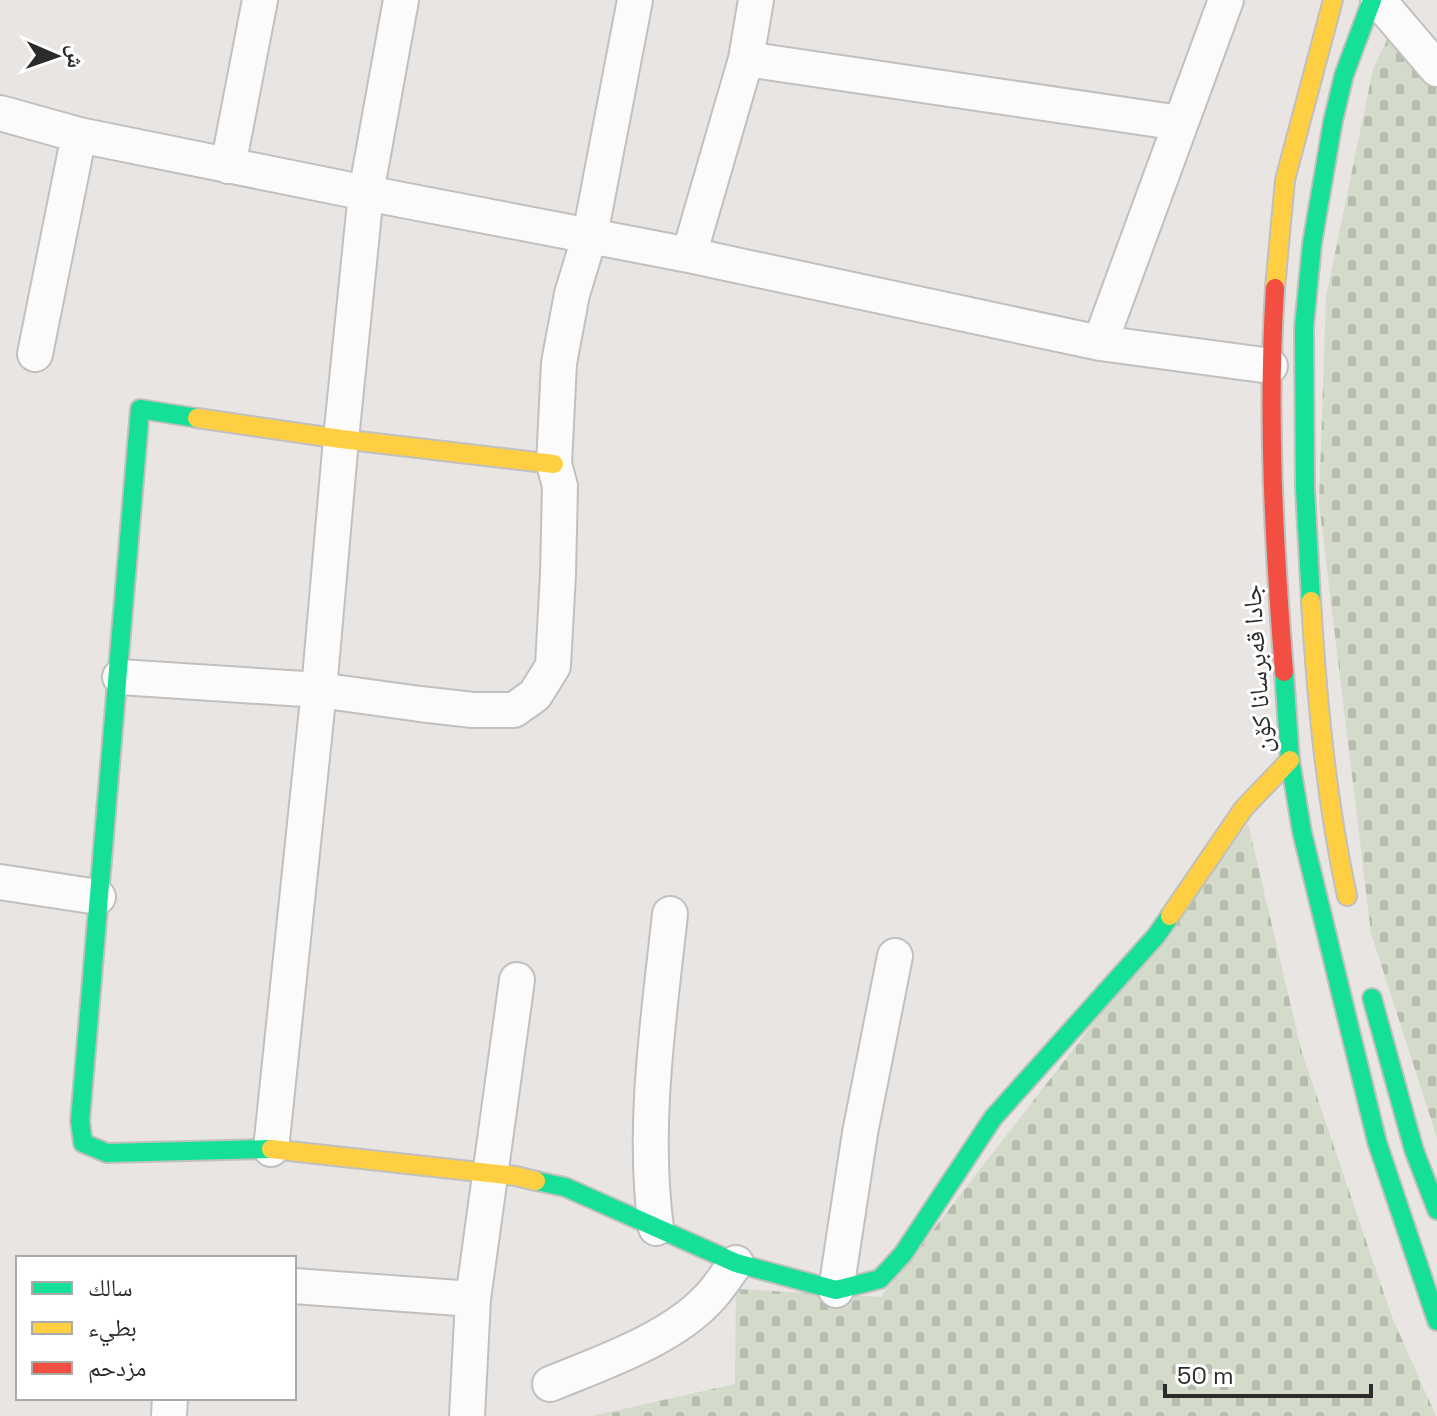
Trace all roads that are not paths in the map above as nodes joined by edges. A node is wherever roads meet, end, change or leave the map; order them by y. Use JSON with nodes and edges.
{"nodes":[{"id":1,"x":260,"y":0,"type":"edge"},
{"id":2,"x":401,"y":0,"type":"edge"},
{"id":3,"x":635,"y":0,"type":"edge"},
{"id":4,"x":756,"y":0,"type":"edge"},
{"id":5,"x":1226,"y":0,"type":"edge"},
{"id":6,"x":1333,"y":0,"type":"edge"},
{"id":7,"x":1375,"y":0,"type":"edge"},
{"id":8,"x":746,"y":59,"type":"junction"},
{"id":9,"x":1437,"y":69,"type":"edge"},
{"id":10,"x":0,"y":113,"type":"edge"},
{"id":11,"x":1180,"y":123,"type":"junction"},
{"id":12,"x":79,"y":135,"type":"junction"},
{"id":13,"x":228,"y":166,"type":"junction"},
{"id":14,"x":366,"y":193,"type":"junction"},
{"id":15,"x":590,"y":235,"type":"junction"},
{"id":16,"x":689,"y":255,"type":"junction"},
{"id":17,"x":1100,"y":343,"type":"junction"},
{"id":18,"x":35,"y":354,"type":"dead end"},
{"id":19,"x":1270,"y":366,"type":"junction"},
{"id":20,"x":341,"y":439,"type":"junction"},
{"id":21,"x":554,"y":464,"type":"junction"},
{"id":22,"x":120,"y":677,"type":"junction"},
{"id":23,"x":319,"y":690,"type":"junction"},
{"id":24,"x":1290,"y":760,"type":"junction"},
{"id":25,"x":0,"y":882,"type":"edge"},
{"id":26,"x":98,"y":897,"type":"junction"},
{"id":27,"x":670,"y":914,"type":"dead end"},
{"id":28,"x":1351,"y":916,"type":"dead end"},
{"id":29,"x":895,"y":956,"type":"dead end"},
{"id":30,"x":1366,"y":976,"type":"dead end"},
{"id":31,"x":517,"y":980,"type":"dead end"},
{"id":32,"x":271,"y":1149,"type":"junction"},
{"id":33,"x":491,"y":1173,"type":"junction"},
{"id":34,"x":1437,"y":1210,"type":"edge"},
{"id":35,"x":656,"y":1228,"type":"junction"},
{"id":36,"x":736,"y":1263,"type":"junction"},
{"id":37,"x":296,"y":1286,"type":"edge"},
{"id":38,"x":836,"y":1290,"type":"junction"},
{"id":39,"x":473,"y":1299,"type":"junction"},
{"id":40,"x":1437,"y":1321,"type":"edge"},
{"id":41,"x":550,"y":1384,"type":"dead end"},
{"id":42,"x":467,"y":1416,"type":"edge"}],
"edges":[{"from":1,"to":13,"type":"street"},
{"from":2,"to":14,"type":"street"},
{"from":3,"to":15,"type":"street"},
{"from":4,"to":8,"type":"street"},
{"from":5,"to":11,"type":"street"},
{"from":6,"to":19,"type":"street","name":"جادا قەبرسانا کۆن"},
{"from":7,"to":9,"type":"street"},
{"from":7,"to":28,"type":"street"},
{"from":8,"to":11,"type":"street"},
{"from":8,"to":16,"type":"street"},
{"from":10,"to":12,"type":"street"},
{"from":11,"to":17,"type":"street"},
{"from":12,"to":13,"type":"street"},
{"from":12,"to":18,"type":"street"},
{"from":13,"to":14,"type":"street"},
{"from":14,"to":15,"type":"street"},
{"from":14,"to":20,"type":"street"},
{"from":15,"to":16,"type":"street"},
{"from":15,"to":21,"type":"street"},
{"from":16,"to":17,"type":"street"},
{"from":17,"to":19,"type":"street"},
{"from":19,"to":24,"type":"street","name":"جادا قەبرسانا کۆن"},
{"from":20,"to":21,"type":"street"},
{"from":20,"to":22,"type":"street"},
{"from":20,"to":23,"type":"street"},
{"from":21,"to":23,"type":"street"},
{"from":22,"to":23,"type":"street"},
{"from":22,"to":26,"type":"street"},
{"from":23,"to":32,"type":"street"},
{"from":24,"to":38,"type":"street"},
{"from":24,"to":40,"type":"street","name":"جادا قەبرسانا کۆن"},
{"from":25,"to":26,"type":"street"},
{"from":26,"to":32,"type":"street"},
{"from":27,"to":35,"type":"street"},
{"from":29,"to":38,"type":"street"},
{"from":30,"to":34,"type":"street"},
{"from":31,"to":33,"type":"street"},
{"from":32,"to":33,"type":"street"},
{"from":33,"to":35,"type":"street"},
{"from":33,"to":39,"type":"street"},
{"from":35,"to":36,"type":"street"},
{"from":36,"to":38,"type":"street"},
{"from":36,"to":41,"type":"street"},
{"from":37,"to":39,"type":"street"},
{"from":39,"to":42,"type":"street"}]}
